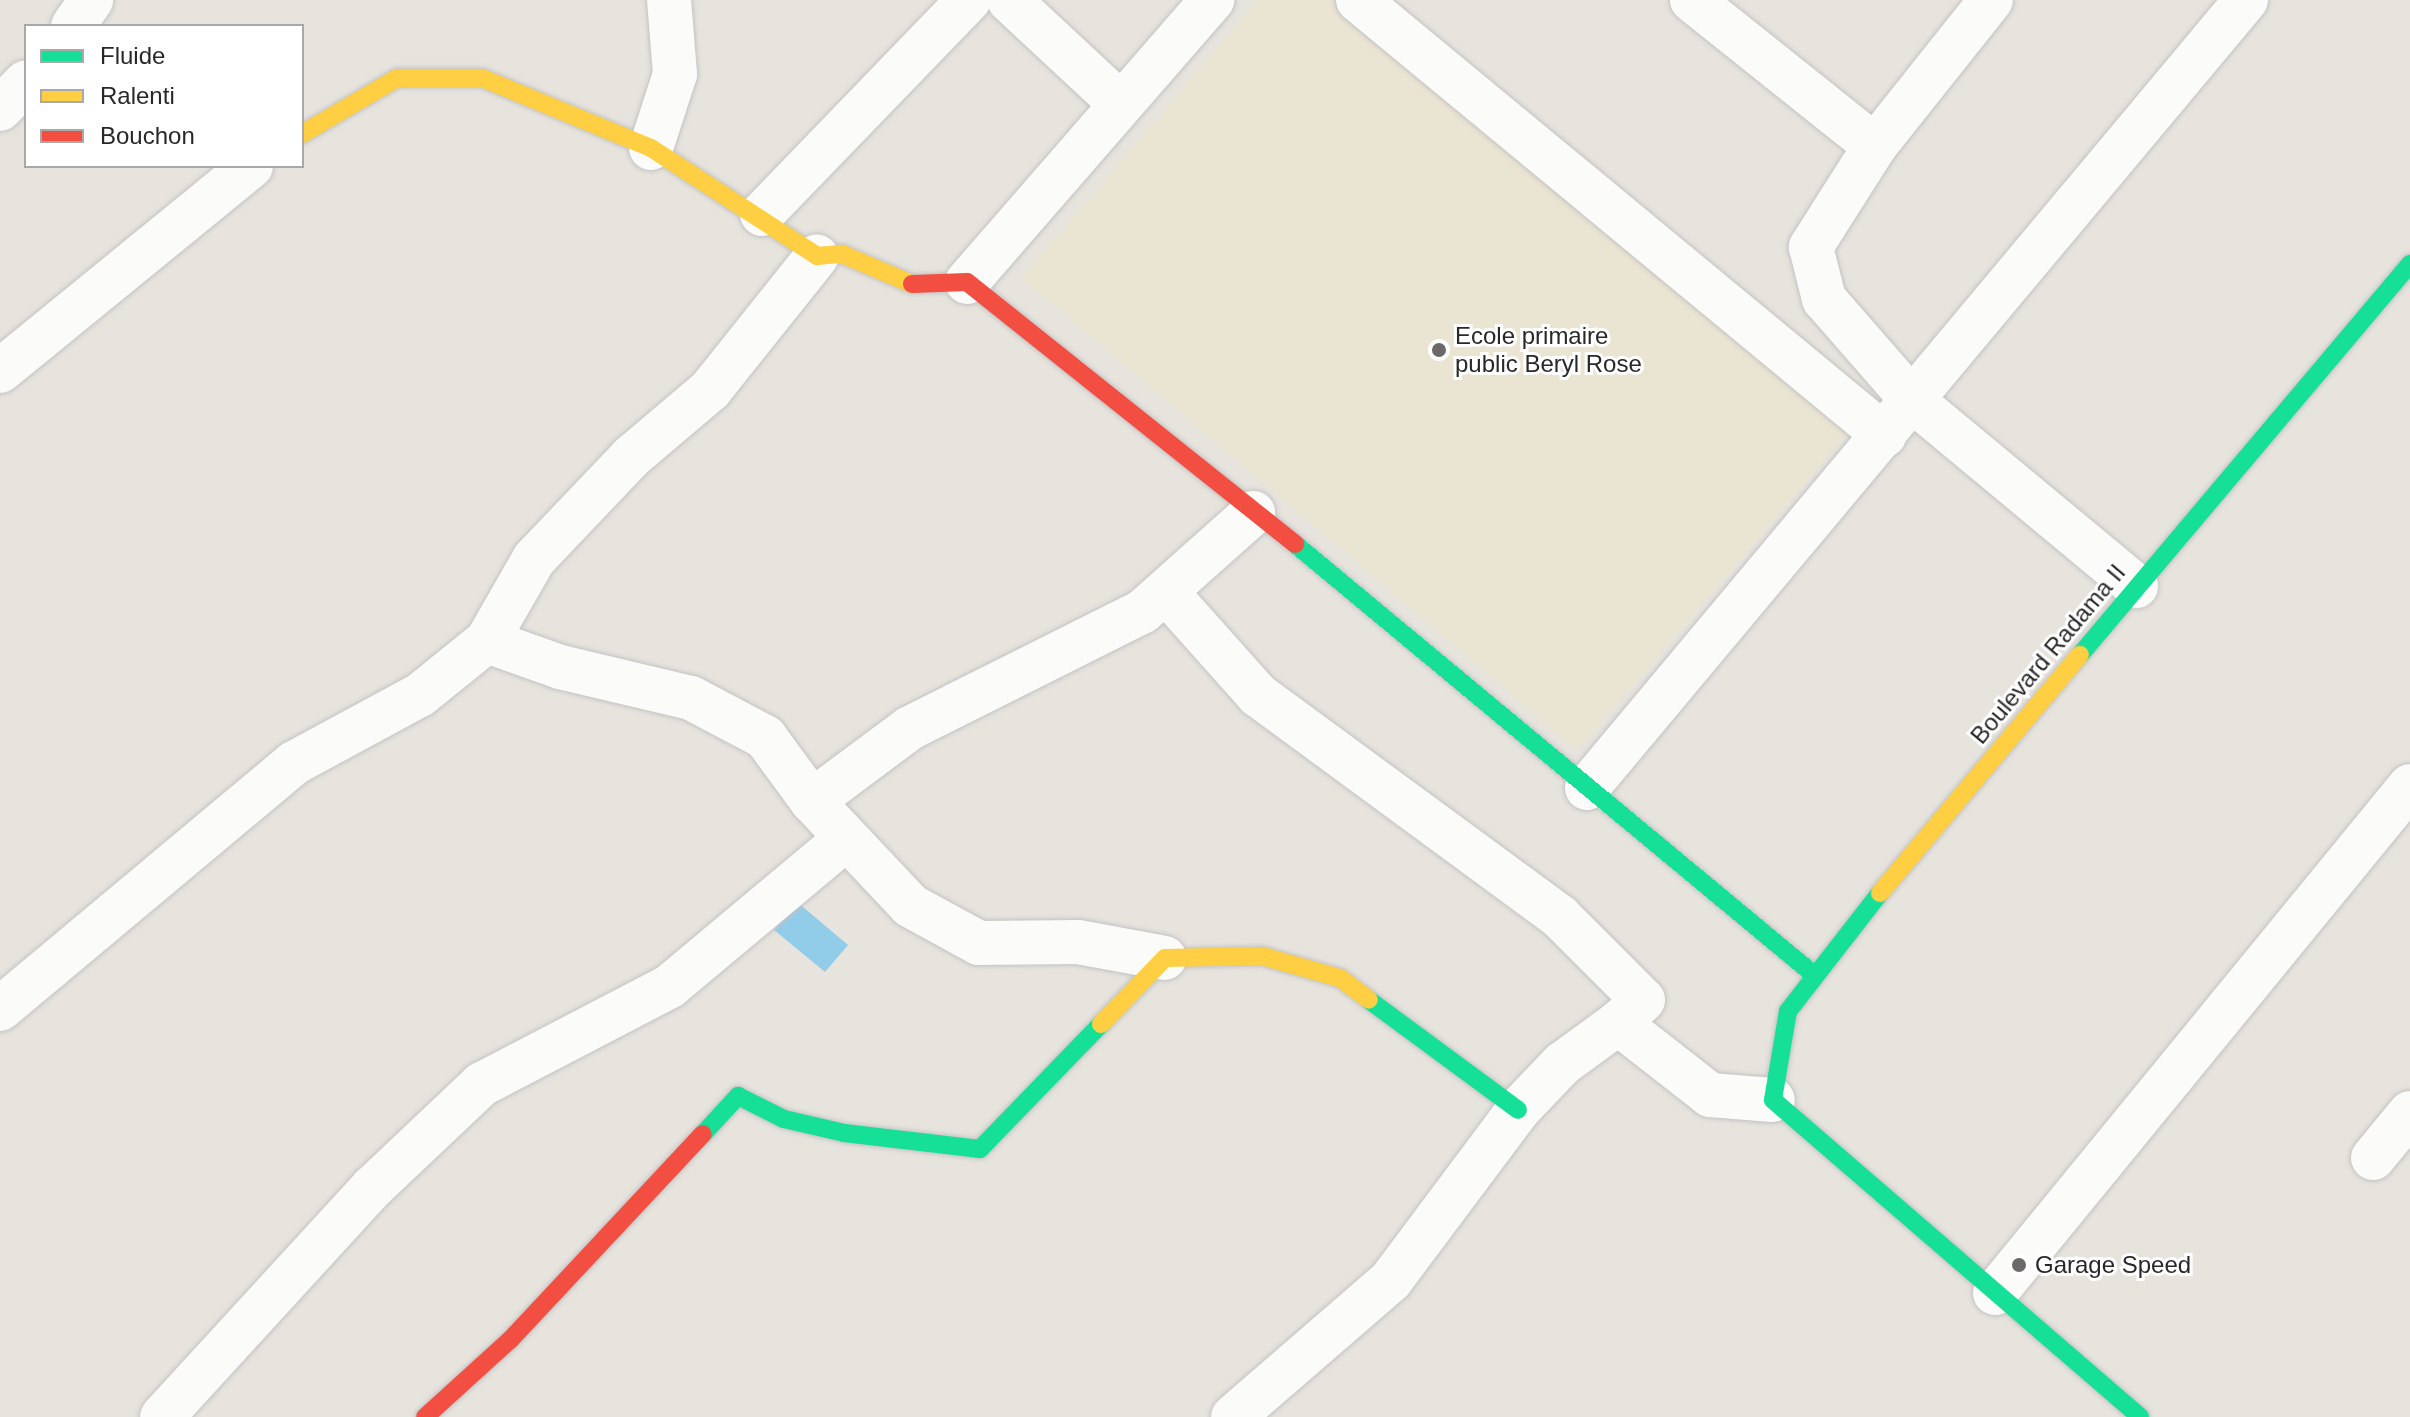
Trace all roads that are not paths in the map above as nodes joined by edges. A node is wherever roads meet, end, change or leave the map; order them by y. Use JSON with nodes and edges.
{"nodes":[{"id":1,"x":91,"y":0,"type":"edge"},
{"id":2,"x":669,"y":0,"type":"edge"},
{"id":3,"x":969,"y":0,"type":"edge"},
{"id":4,"x":1009,"y":0,"type":"edge"},
{"id":5,"x":1212,"y":0,"type":"edge"},
{"id":6,"x":1358,"y":0,"type":"edge"},
{"id":7,"x":1692,"y":0,"type":"edge"},
{"id":8,"x":1991,"y":0,"type":"edge"},
{"id":9,"x":2246,"y":0,"type":"edge"},
{"id":10,"x":74,"y":24,"type":"edge"},
{"id":11,"x":24,"y":84,"type":"edge"},
{"id":12,"x":1120,"y":103,"type":"junction"},
{"id":13,"x":0,"y":109,"type":"edge"},
{"id":14,"x":304,"y":133,"type":"edge"},
{"id":15,"x":1875,"y":146,"type":"junction"},
{"id":16,"x":651,"y":148,"type":"junction"},
{"id":17,"x":249,"y":168,"type":"edge"},
{"id":18,"x":762,"y":214,"type":"junction"},
{"id":19,"x":817,"y":256,"type":"junction"},
{"id":20,"x":2410,"y":264,"type":"edge"},
{"id":21,"x":967,"y":282,"type":"junction"},
{"id":22,"x":0,"y":371,"type":"edge"},
{"id":23,"x":1913,"y":401,"type":"junction"},
{"id":24,"x":1884,"y":435,"type":"junction"},
{"id":25,"x":1253,"y":513,"type":"junction"},
{"id":26,"x":2136,"y":586,"type":"junction"},
{"id":27,"x":1167,"y":593,"type":"junction"},
{"id":28,"x":487,"y":641,"type":"junction"},
{"id":29,"x":2410,"y":786,"type":"edge"},
{"id":30,"x":1587,"y":788,"type":"junction"},
{"id":31,"x":812,"y":801,"type":"junction"},
{"id":32,"x":846,"y":839,"type":"junction"},
{"id":33,"x":1165,"y":958,"type":"junction"},
{"id":34,"x":1812,"y":973,"type":"junction"},
{"id":35,"x":0,"y":1009,"type":"edge"},
{"id":36,"x":1618,"y":1023,"type":"junction"},
{"id":37,"x":1773,"y":1100,"type":"junction"},
{"id":38,"x":1518,"y":1110,"type":"junction"},
{"id":39,"x":2410,"y":1113,"type":"edge"},
{"id":40,"x":2373,"y":1158,"type":"dead end"},
{"id":41,"x":1995,"y":1293,"type":"junction"},
{"id":42,"x":162,"y":1417,"type":"edge"},
{"id":43,"x":425,"y":1417,"type":"edge"},
{"id":44,"x":1233,"y":1417,"type":"edge"},
{"id":45,"x":2140,"y":1417,"type":"edge"}],
"edges":[{"from":1,"to":10,"type":"street"},
{"from":2,"to":16,"type":"street"},
{"from":3,"to":18,"type":"street"},
{"from":4,"to":12,"type":"street"},
{"from":5,"to":12,"type":"street"},
{"from":6,"to":24,"type":"street"},
{"from":7,"to":15,"type":"street"},
{"from":8,"to":15,"type":"street"},
{"from":9,"to":23,"type":"street"},
{"from":11,"to":13,"type":"street"},
{"from":12,"to":21,"type":"street"},
{"from":14,"to":16,"type":"street"},
{"from":15,"to":23,"type":"street"},
{"from":16,"to":18,"type":"street"},
{"from":17,"to":22,"type":"street"},
{"from":18,"to":19,"type":"street"},
{"from":19,"to":21,"type":"street"},
{"from":19,"to":28,"type":"street"},
{"from":20,"to":26,"type":"street","name":"Boulevard Radama II"},
{"from":21,"to":25,"type":"street"},
{"from":23,"to":24,"type":"street"},
{"from":23,"to":26,"type":"street"},
{"from":24,"to":30,"type":"street"},
{"from":25,"to":27,"type":"street"},
{"from":25,"to":30,"type":"street"},
{"from":26,"to":34,"type":"street","name":"Boulevard Radama II"},
{"from":27,"to":31,"type":"street"},
{"from":27,"to":36,"type":"street"},
{"from":28,"to":31,"type":"street"},
{"from":28,"to":35,"type":"street"},
{"from":29,"to":41,"type":"street"},
{"from":30,"to":34,"type":"street"},
{"from":31,"to":32,"type":"street"},
{"from":32,"to":33,"type":"street"},
{"from":32,"to":42,"type":"street"},
{"from":33,"to":38,"type":"street"},
{"from":33,"to":43,"type":"street"},
{"from":34,"to":37,"type":"street","name":"Boulevard Radama II"},
{"from":36,"to":37,"type":"street"},
{"from":36,"to":38,"type":"street"},
{"from":37,"to":41,"type":"street"},
{"from":38,"to":44,"type":"street"},
{"from":39,"to":40,"type":"street"},
{"from":41,"to":45,"type":"street"}]}
